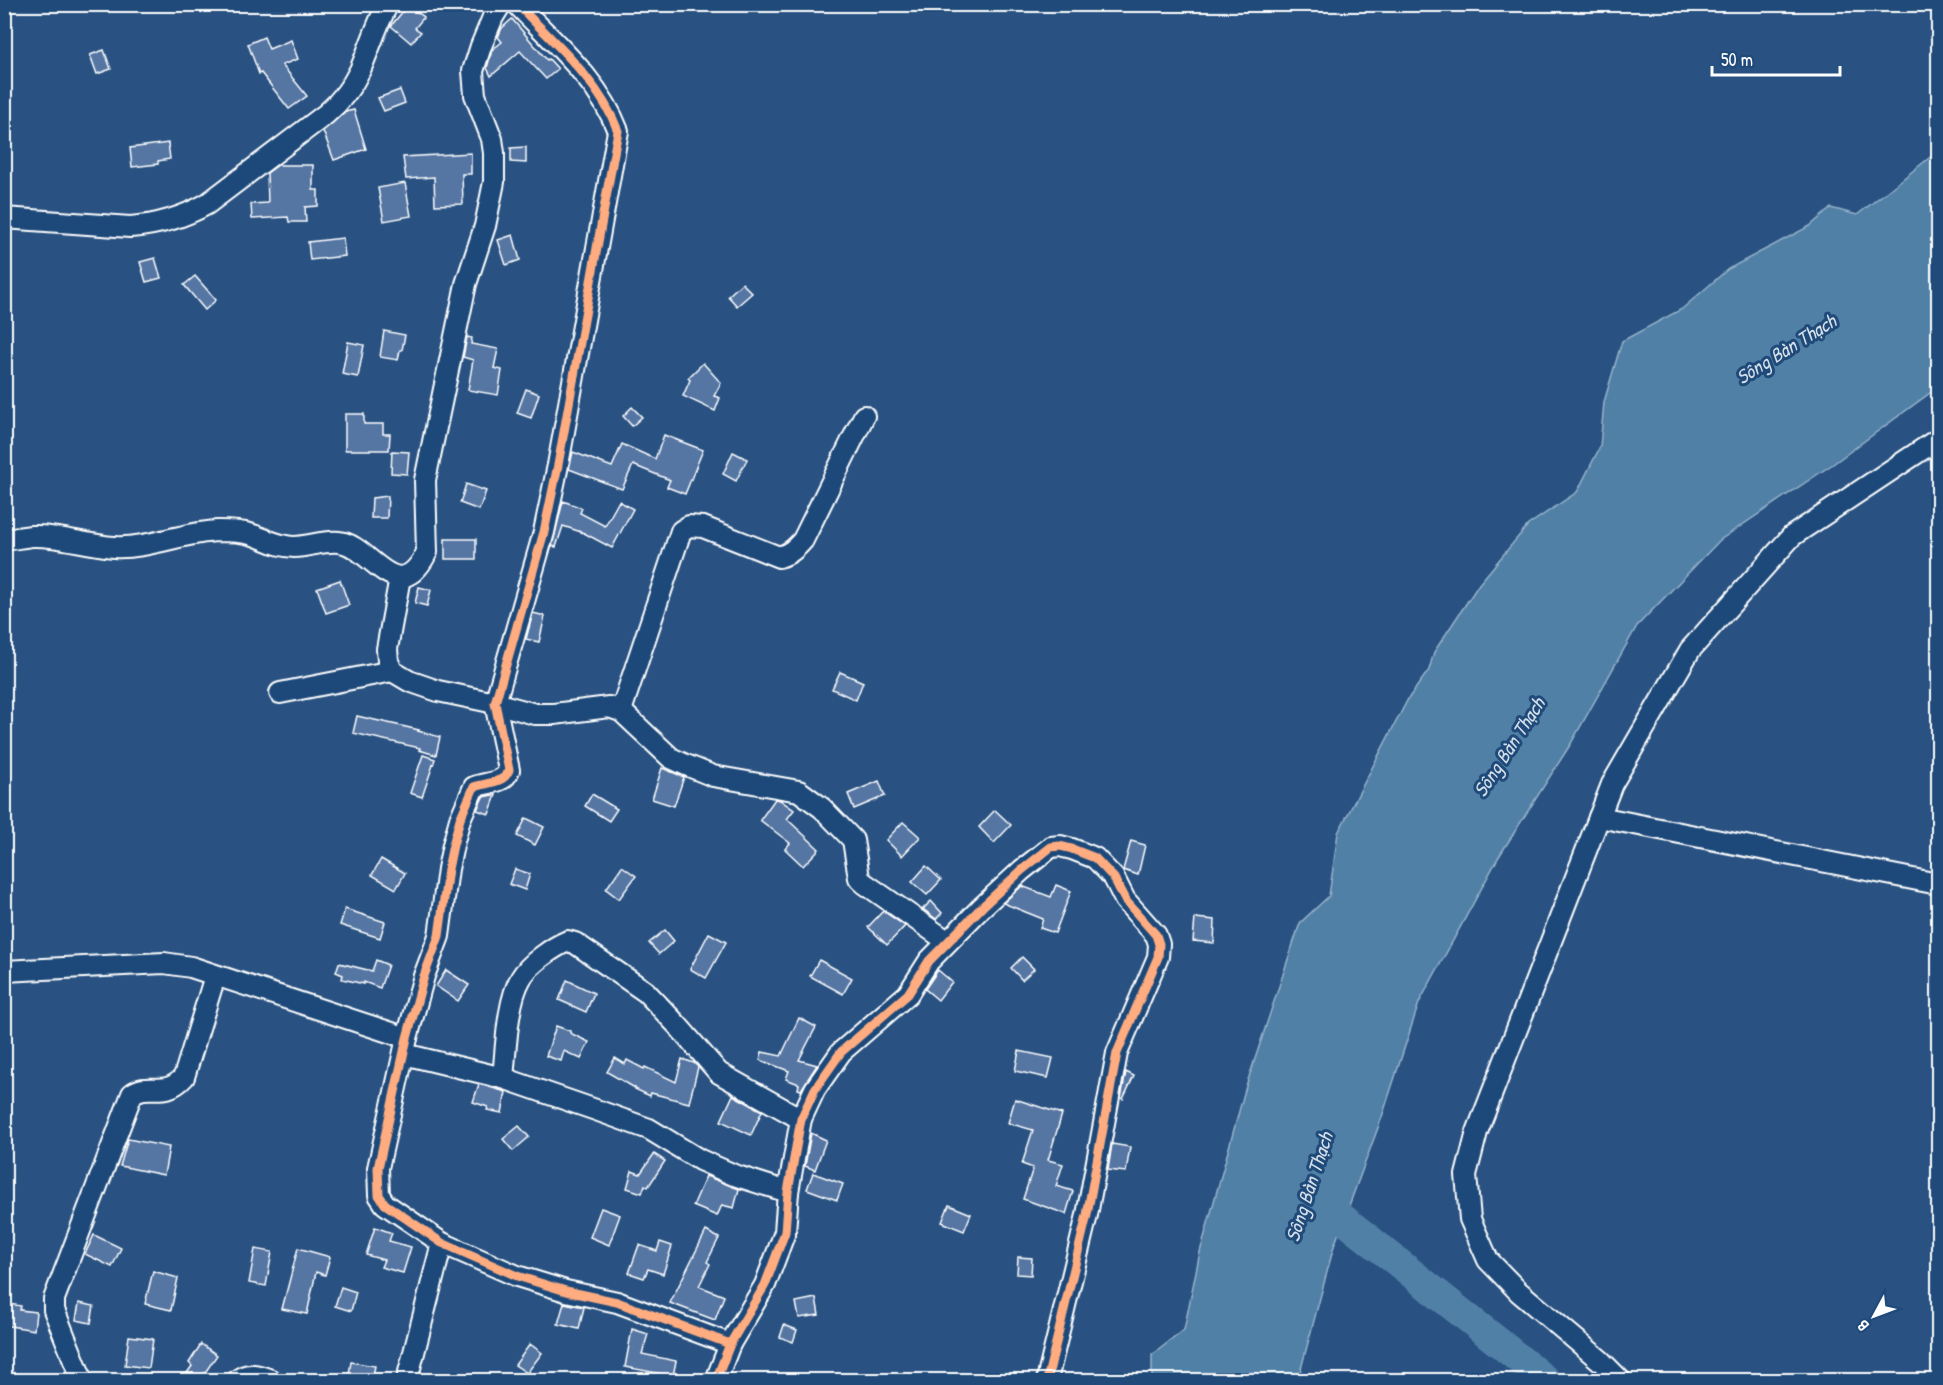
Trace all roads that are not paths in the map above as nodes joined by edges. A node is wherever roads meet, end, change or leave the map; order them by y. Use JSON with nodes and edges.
{"nodes":[{"id":1,"x":388,"y":4,"type":"edge"},
{"id":2,"x":501,"y":4,"type":"edge"},
{"id":3,"x":517,"y":4,"type":"edge"},
{"id":4,"x":4,"y":219,"type":"edge"},
{"id":5,"x":864,"y":416,"type":"dead end"},
{"id":6,"x":1938,"y":440,"type":"edge"},
{"id":7,"x":4,"y":540,"type":"edge"},
{"id":8,"x":400,"y":577,"type":"junction"},
{"id":9,"x":392,"y":671,"type":"junction"},
{"id":10,"x":280,"y":693,"type":"dead end"},
{"id":11,"x":495,"y":703,"type":"junction"},
{"id":12,"x":621,"y":711,"type":"junction"},
{"id":13,"x":1599,"y":817,"type":"junction"},
{"id":14,"x":1938,"y":884,"type":"edge"},
{"id":15,"x":947,"y":942,"type":"junction"},
{"id":16,"x":4,"y":971,"type":"edge"},
{"id":17,"x":215,"y":976,"type":"junction"},
{"id":18,"x":406,"y":1046,"type":"junction"},
{"id":19,"x":502,"y":1078,"type":"junction"},
{"id":20,"x":801,"y":1119,"type":"junction"},
{"id":21,"x":788,"y":1192,"type":"junction"},
{"id":22,"x":442,"y":1243,"type":"junction"},
{"id":23,"x":730,"y":1344,"type":"junction"},
{"id":24,"x":82,"y":1380,"type":"edge"},
{"id":25,"x":238,"y":1380,"type":"edge"},
{"id":26,"x":271,"y":1380,"type":"edge"},
{"id":27,"x":407,"y":1380,"type":"edge"},
{"id":28,"x":716,"y":1380,"type":"edge"},
{"id":29,"x":1047,"y":1380,"type":"edge"},
{"id":30,"x":1620,"y":1380,"type":"edge"}],
"edges":[{"from":1,"to":4,"type":"street"},
{"from":2,"to":8,"type":"street"},
{"from":3,"to":11,"type":"street"},
{"from":5,"to":12,"type":"street"},
{"from":6,"to":13,"type":"street"},
{"from":7,"to":8,"type":"street"},
{"from":8,"to":9,"type":"street"},
{"from":9,"to":10,"type":"street"},
{"from":9,"to":11,"type":"street"},
{"from":11,"to":12,"type":"street"},
{"from":11,"to":18,"type":"street"},
{"from":12,"to":15,"type":"street"},
{"from":13,"to":14,"type":"street"},
{"from":13,"to":30,"type":"street"},
{"from":15,"to":20,"type":"street"},
{"from":15,"to":29,"type":"street"},
{"from":16,"to":17,"type":"street"},
{"from":17,"to":18,"type":"street"},
{"from":17,"to":24,"type":"street"},
{"from":18,"to":19,"type":"street"},
{"from":18,"to":22,"type":"street"},
{"from":19,"to":20,"type":"street"},
{"from":19,"to":21,"type":"street"},
{"from":20,"to":21,"type":"street"},
{"from":21,"to":23,"type":"street"},
{"from":22,"to":23,"type":"street"},
{"from":22,"to":27,"type":"street"},
{"from":23,"to":28,"type":"street"},
{"from":25,"to":26,"type":"street"}]}
